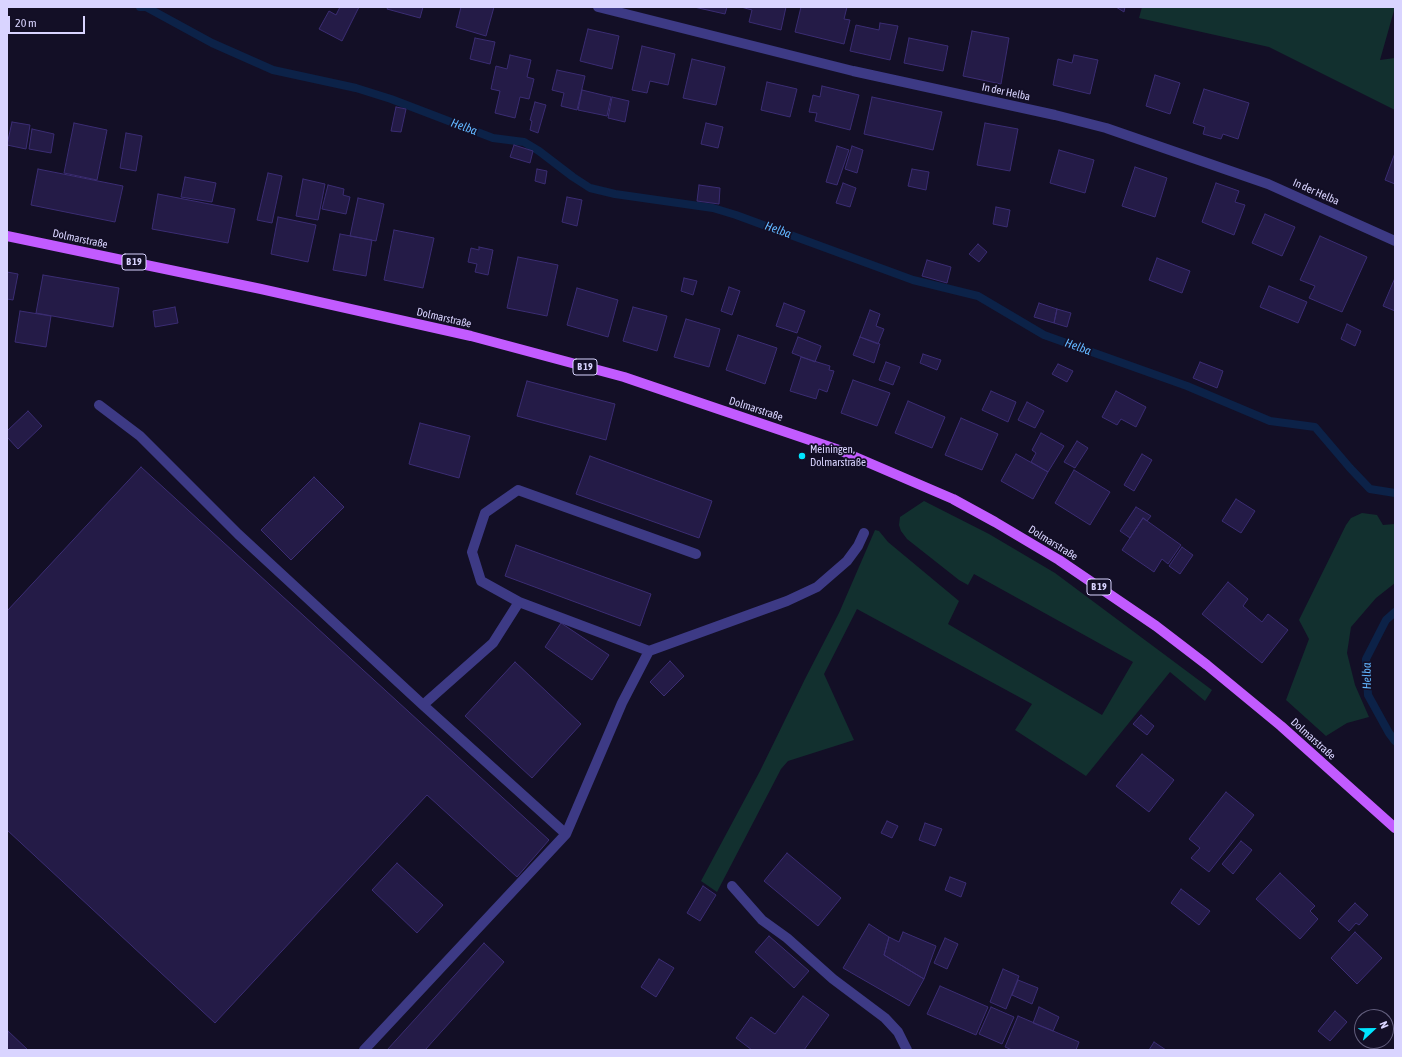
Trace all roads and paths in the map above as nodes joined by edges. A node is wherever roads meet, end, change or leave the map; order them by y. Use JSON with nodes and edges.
{"nodes":[{"id":1,"x":598,"y":7,"type":"edge"},
{"id":2,"x":7,"y":236,"type":"edge"},
{"id":3,"x":1395,"y":241,"type":"edge"},
{"id":4,"x":99,"y":405,"type":"dead end"},
{"id":5,"x":864,"y":533,"type":"dead end"},
{"id":6,"x":696,"y":554,"type":"dead end"},
{"id":7,"x":519,"y":602,"type":"junction"},
{"id":8,"x":649,"y":651,"type":"junction"},
{"id":9,"x":423,"y":705,"type":"junction"},
{"id":10,"x":1395,"y":828,"type":"edge"},
{"id":11,"x":566,"y":834,"type":"junction"},
{"id":12,"x":732,"y":886,"type":"dead end"},
{"id":13,"x":364,"y":1050,"type":"edge"},
{"id":14,"x":907,"y":1050,"type":"edge"}],
"edges":[{"from":1,"to":3,"type":"street","name":"In der Helba"},
{"from":2,"to":10,"type":"main road","name":"Dolmarstraße","number":"B 19"},
{"from":4,"to":9,"type":"street"},
{"from":5,"to":8,"type":"street"},
{"from":6,"to":7,"type":"street"},
{"from":7,"to":8,"type":"street"},
{"from":7,"to":9,"type":"street"},
{"from":8,"to":11,"type":"street"},
{"from":9,"to":11,"type":"street"},
{"from":11,"to":13,"type":"street"},
{"from":12,"to":14,"type":"street"}]}
